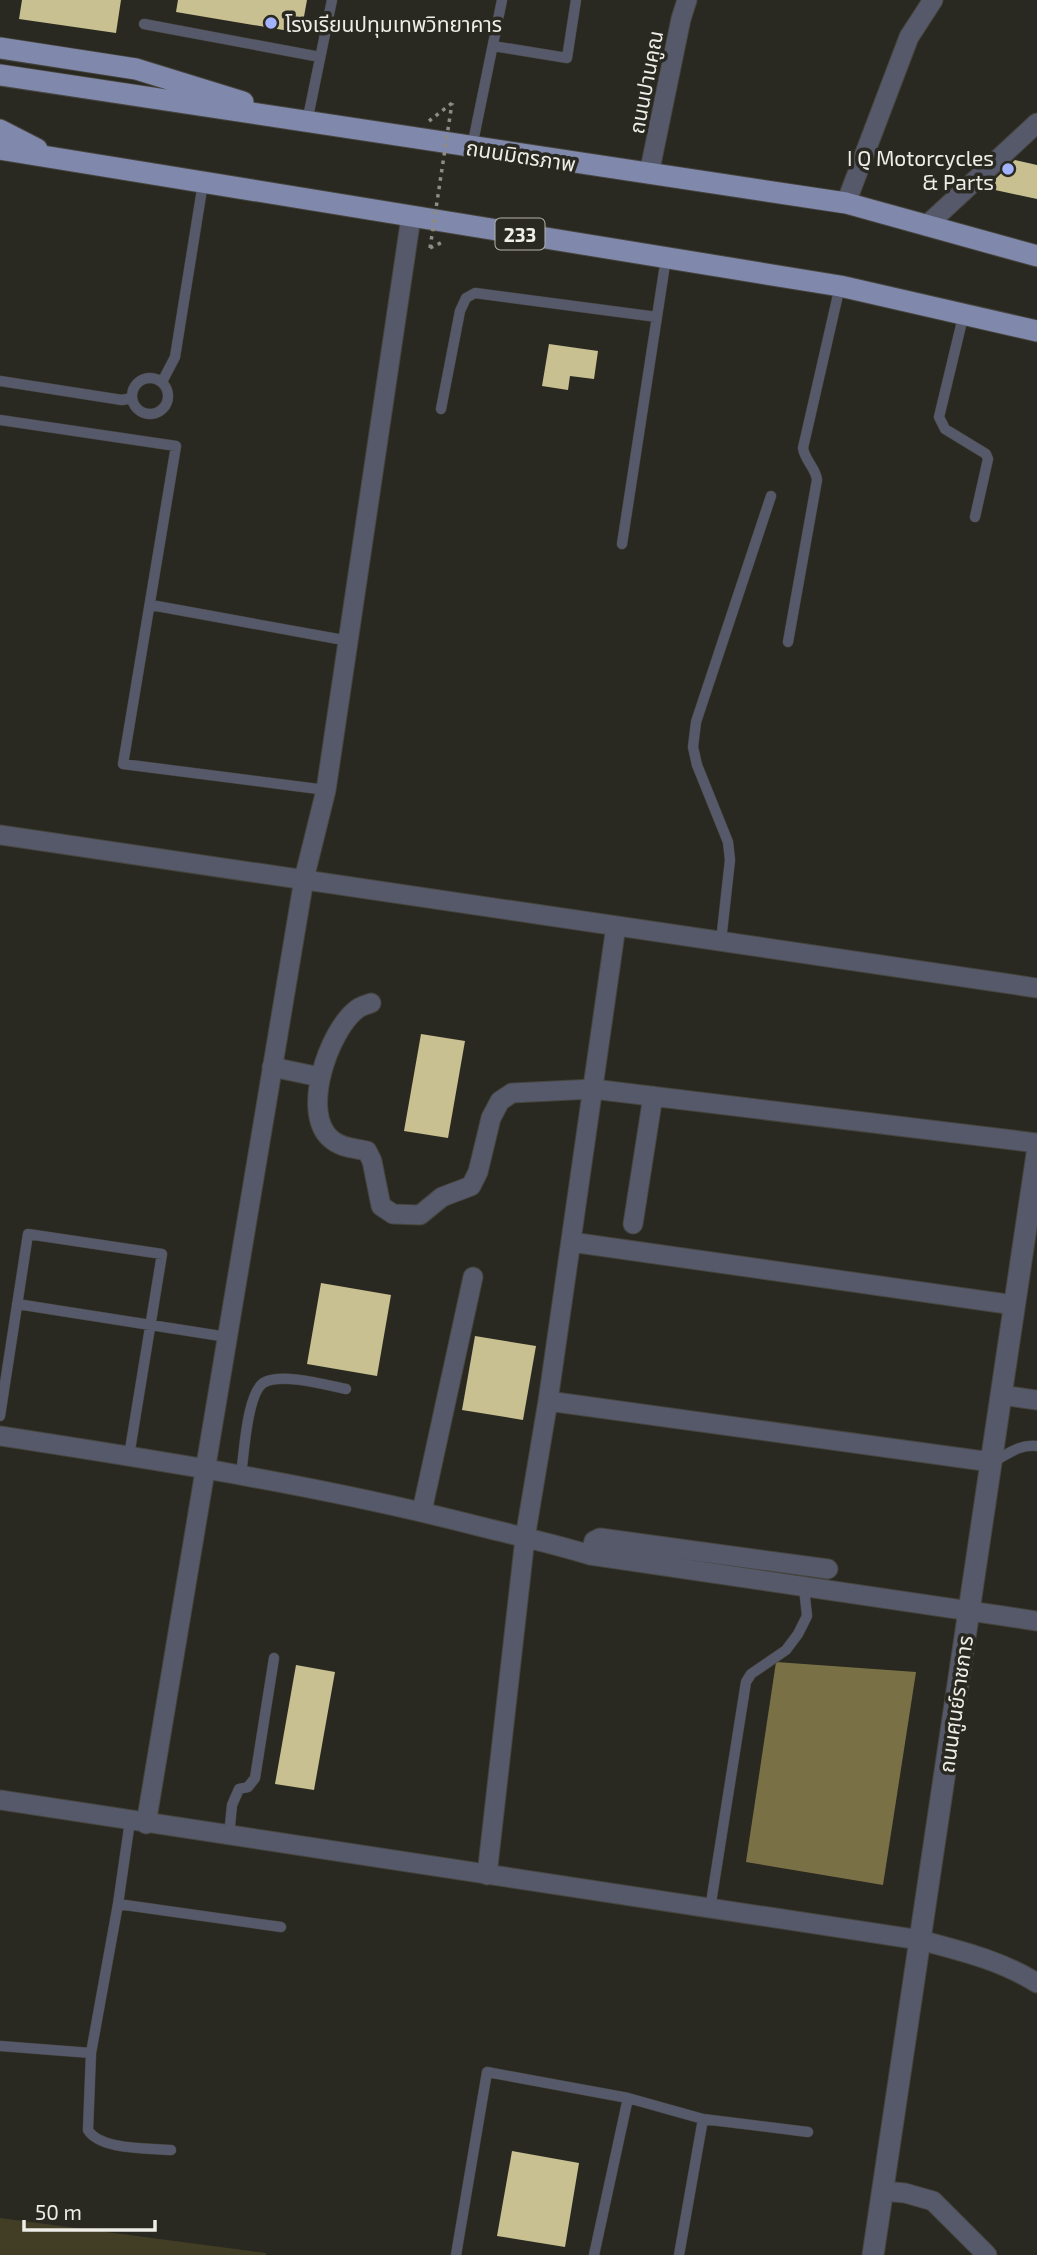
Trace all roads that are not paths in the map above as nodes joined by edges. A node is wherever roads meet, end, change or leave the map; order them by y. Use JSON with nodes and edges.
{"nodes":[{"id":1,"x":332,"y":0,"type":"edge"},
{"id":2,"x":502,"y":0,"type":"edge"},
{"id":3,"x":576,"y":0,"type":"edge"},
{"id":4,"x":687,"y":0,"type":"edge"},
{"id":5,"x":933,"y":0,"type":"edge"},
{"id":6,"x":144,"y":24,"type":"dead end"},
{"id":7,"x":493,"y":46,"type":"junction"},
{"id":8,"x":0,"y":48,"type":"edge"},
{"id":9,"x":320,"y":57,"type":"junction"},
{"id":10,"x":0,"y":75,"type":"edge"},
{"id":11,"x":307,"y":122,"type":"junction"},
{"id":12,"x":1037,"y":123,"type":"edge"},
{"id":13,"x":0,"y":130,"type":"edge"},
{"id":14,"x":472,"y":147,"type":"junction"},
{"id":15,"x":0,"y":149,"type":"edge"},
{"id":16,"x":54,"y":158,"type":"junction"},
{"id":17,"x":649,"y":174,"type":"junction"},
{"id":18,"x":203,"y":183,"type":"junction"},
{"id":19,"x":846,"y":204,"type":"junction"},
{"id":20,"x":411,"y":217,"type":"junction"},
{"id":21,"x":926,"y":226,"type":"junction"},
{"id":22,"x":1037,"y":256,"type":"edge"},
{"id":23,"x":667,"y":257,"type":"junction"},
{"id":24,"x":840,"y":286,"type":"junction"},
{"id":25,"x":964,"y":313,"type":"junction"},
{"id":26,"x":657,"y":317,"type":"junction"},
{"id":27,"x":1037,"y":331,"type":"edge"},
{"id":28,"x":0,"y":381,"type":"edge"},
{"id":29,"x":162,"y":382,"type":"junction"},
{"id":30,"x":132,"y":398,"type":"junction"},
{"id":31,"x":441,"y":409,"type":"dead end"},
{"id":32,"x":0,"y":420,"type":"edge"},
{"id":33,"x":771,"y":496,"type":"dead end"},
{"id":34,"x":975,"y":517,"type":"dead end"},
{"id":35,"x":622,"y":544,"type":"dead end"},
{"id":36,"x":151,"y":605,"type":"junction"},
{"id":37,"x":349,"y":641,"type":"junction"},
{"id":38,"x":788,"y":642,"type":"dead end"},
{"id":39,"x":326,"y":790,"type":"junction"},
{"id":40,"x":0,"y":835,"type":"edge"},
{"id":41,"x":304,"y":880,"type":"junction"},
{"id":42,"x":616,"y":926,"type":"junction"},
{"id":43,"x":721,"y":941,"type":"junction"},
{"id":44,"x":1037,"y":988,"type":"edge"},
{"id":45,"x":371,"y":1003,"type":"dead end"},
{"id":46,"x":272,"y":1067,"type":"junction"},
{"id":47,"x":320,"y":1077,"type":"junction"},
{"id":48,"x":593,"y":1089,"type":"junction"},
{"id":49,"x":653,"y":1096,"type":"junction"},
{"id":50,"x":1037,"y":1143,"type":"edge"},
{"id":51,"x":1036,"y":1168,"type":"edge"},
{"id":52,"x":633,"y":1224,"type":"dead end"},
{"id":53,"x":571,"y":1242,"type":"junction"},
{"id":54,"x":473,"y":1277,"type":"dead end"},
{"id":55,"x":17,"y":1304,"type":"junction"},
{"id":56,"x":1014,"y":1305,"type":"junction"},
{"id":57,"x":150,"y":1326,"type":"junction"},
{"id":58,"x":227,"y":1337,"type":"junction"},
{"id":59,"x":346,"y":1389,"type":"dead end"},
{"id":60,"x":1001,"y":1395,"type":"junction"},
{"id":61,"x":1037,"y":1400,"type":"edge"},
{"id":62,"x":548,"y":1401,"type":"junction"},
{"id":63,"x":0,"y":1416,"type":"edge"},
{"id":64,"x":0,"y":1436,"type":"edge"},
{"id":65,"x":1037,"y":1446,"type":"edge"},
{"id":66,"x":129,"y":1456,"type":"junction"},
{"id":67,"x":991,"y":1462,"type":"junction"},
{"id":68,"x":207,"y":1468,"type":"junction"},
{"id":69,"x":241,"y":1475,"type":"junction"},
{"id":70,"x":422,"y":1511,"type":"junction"},
{"id":71,"x":525,"y":1538,"type":"junction"},
{"id":72,"x":590,"y":1555,"type":"junction"},
{"id":73,"x":828,"y":1569,"type":"dead end"},
{"id":74,"x":804,"y":1588,"type":"junction"},
{"id":75,"x":969,"y":1612,"type":"junction"},
{"id":76,"x":1037,"y":1621,"type":"edge"},
{"id":77,"x":274,"y":1658,"type":"dead end"},
{"id":78,"x":0,"y":1801,"type":"edge"},
{"id":79,"x":138,"y":1823,"type":"junction"},
{"id":80,"x":229,"y":1837,"type":"junction"},
{"id":81,"x":487,"y":1875,"type":"junction"},
{"id":82,"x":118,"y":1903,"type":"junction"},
{"id":83,"x":709,"y":1909,"type":"junction"},
{"id":84,"x":281,"y":1927,"type":"dead end"},
{"id":85,"x":920,"y":1940,"type":"junction"},
{"id":86,"x":1037,"y":1983,"type":"edge"},
{"id":87,"x":0,"y":2046,"type":"edge"},
{"id":88,"x":91,"y":2053,"type":"junction"},
{"id":89,"x":628,"y":2098,"type":"junction"},
{"id":90,"x":704,"y":2119,"type":"junction"},
{"id":91,"x":808,"y":2132,"type":"dead end"},
{"id":92,"x":171,"y":2150,"type":"dead end"},
{"id":93,"x":882,"y":2190,"type":"junction"},
{"id":94,"x":456,"y":2255,"type":"edge"},
{"id":95,"x":594,"y":2255,"type":"edge"},
{"id":96,"x":679,"y":2255,"type":"edge"},
{"id":97,"x":873,"y":2255,"type":"edge"},
{"id":98,"x":987,"y":2255,"type":"edge"}],
"edges":[{"from":1,"to":9,"type":"lane"},
{"from":2,"to":7,"type":"lane"},
{"from":3,"to":7,"type":"lane"},
{"from":4,"to":17,"type":"street","name":"ถนนปานคูณ"},
{"from":5,"to":19,"type":"street"},
{"from":6,"to":9,"type":"lane"},
{"from":7,"to":14,"type":"lane"},
{"from":8,"to":11,"type":"main road"},
{"from":9,"to":11,"type":"lane"},
{"from":10,"to":11,"type":"main road","name":"ถนนมิตรภาพ"},
{"from":11,"to":14,"type":"main road","name":"ถนนมิตรภาพ"},
{"from":12,"to":21,"type":"street"},
{"from":13,"to":16,"type":"main road"},
{"from":14,"to":17,"type":"main road","name":"ถนนมิตรภาพ"},
{"from":15,"to":16,"type":"main road","number":"233"},
{"from":16,"to":18,"type":"main road","number":"233"},
{"from":17,"to":19,"type":"main road","name":"ถนนมิตรภาพ"},
{"from":18,"to":20,"type":"main road","number":"233"},
{"from":18,"to":29,"type":"lane"},
{"from":19,"to":21,"type":"main road","name":"ถนนมิตรภาพ"},
{"from":20,"to":23,"type":"main road","number":"233"},
{"from":20,"to":37,"type":"street"},
{"from":21,"to":22,"type":"main road","name":"ถนนมิตรภาพ"},
{"from":23,"to":24,"type":"main road","number":"233"},
{"from":23,"to":26,"type":"lane"},
{"from":24,"to":25,"type":"main road","number":"233"},
{"from":24,"to":38,"type":"lane"},
{"from":25,"to":27,"type":"main road","number":"233"},
{"from":25,"to":34,"type":"lane"},
{"from":26,"to":31,"type":"lane"},
{"from":26,"to":35,"type":"lane"},
{"from":28,"to":30,"type":"lane"},
{"from":29,"to":30,"type":"lane"},
{"from":29,"to":30,"type":"lane"},
{"from":32,"to":36,"type":"lane"},
{"from":33,"to":43,"type":"lane"},
{"from":36,"to":37,"type":"lane"},
{"from":36,"to":39,"type":"lane"},
{"from":37,"to":39,"type":"street"},
{"from":39,"to":41,"type":"street"},
{"from":40,"to":41,"type":"street"},
{"from":41,"to":42,"type":"street"},
{"from":41,"to":46,"type":"street"},
{"from":42,"to":43,"type":"street"},
{"from":42,"to":48,"type":"street"},
{"from":43,"to":44,"type":"street"},
{"from":45,"to":47,"type":"street"},
{"from":46,"to":47,"type":"street"},
{"from":46,"to":58,"type":"street"},
{"from":47,"to":48,"type":"street"},
{"from":48,"to":49,"type":"street"},
{"from":48,"to":53,"type":"street"},
{"from":49,"to":50,"type":"street"},
{"from":49,"to":52,"type":"street"},
{"from":51,"to":56,"type":"street","name":"ถนนศูนย์ราชการ"},
{"from":53,"to":56,"type":"street"},
{"from":53,"to":62,"type":"street"},
{"from":54,"to":70,"type":"street"},
{"from":55,"to":57,"type":"lane"},
{"from":55,"to":57,"type":"lane"},
{"from":55,"to":63,"type":"lane"},
{"from":56,"to":60,"type":"street","name":"ถนนศูนย์ราชการ"},
{"from":57,"to":58,"type":"lane"},
{"from":57,"to":66,"type":"lane"},
{"from":58,"to":68,"type":"street"},
{"from":59,"to":69,"type":"lane"},
{"from":60,"to":61,"type":"street"},
{"from":60,"to":67,"type":"street","name":"ถนนศูนย์ราชการ"},
{"from":62,"to":67,"type":"street"},
{"from":62,"to":71,"type":"street"},
{"from":64,"to":66,"type":"street"},
{"from":65,"to":67,"type":"lane"},
{"from":66,"to":68,"type":"street"},
{"from":67,"to":75,"type":"street","name":"ถนนศูนย์ราชการ"},
{"from":68,"to":69,"type":"street"},
{"from":68,"to":79,"type":"street"},
{"from":69,"to":70,"type":"street"},
{"from":70,"to":71,"type":"street"},
{"from":71,"to":72,"type":"street"},
{"from":71,"to":81,"type":"street"},
{"from":72,"to":73,"type":"street"},
{"from":72,"to":74,"type":"street"},
{"from":74,"to":75,"type":"street"},
{"from":74,"to":83,"type":"lane"},
{"from":75,"to":76,"type":"street"},
{"from":75,"to":85,"type":"street","name":"ถนนศูนย์ราชการ"},
{"from":77,"to":80,"type":"lane"},
{"from":78,"to":79,"type":"street"},
{"from":79,"to":80,"type":"street"},
{"from":79,"to":82,"type":"lane"},
{"from":80,"to":81,"type":"street"},
{"from":81,"to":83,"type":"street"},
{"from":82,"to":84,"type":"lane"},
{"from":82,"to":88,"type":"lane"},
{"from":83,"to":85,"type":"street"},
{"from":85,"to":86,"type":"street"},
{"from":85,"to":93,"type":"street","name":"ถนนศูนย์ราชการ"},
{"from":87,"to":88,"type":"lane"},
{"from":88,"to":92,"type":"lane"},
{"from":89,"to":90,"type":"lane"},
{"from":89,"to":94,"type":"lane"},
{"from":89,"to":95,"type":"lane"},
{"from":90,"to":91,"type":"lane"},
{"from":90,"to":96,"type":"lane"},
{"from":93,"to":97,"type":"street","name":"ถนนศูนย์ราชการ"},
{"from":93,"to":98,"type":"street"}]}
